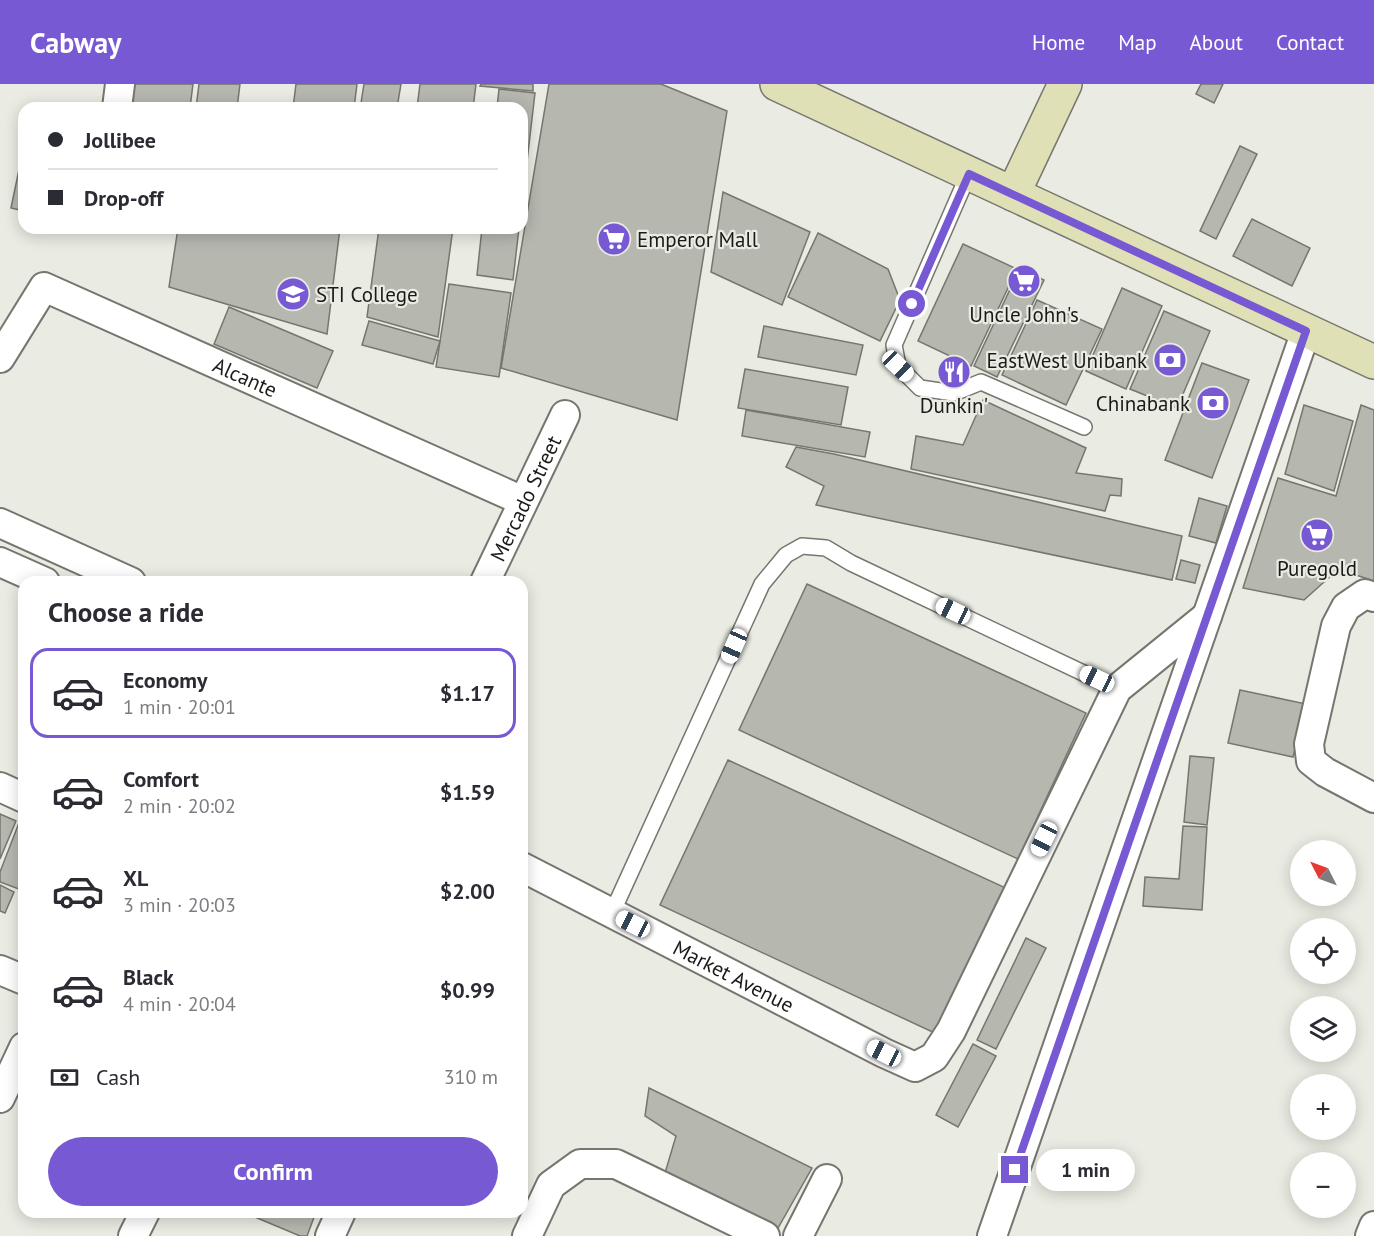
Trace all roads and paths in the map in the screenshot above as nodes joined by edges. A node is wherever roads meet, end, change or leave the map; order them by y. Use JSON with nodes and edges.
{"nodes":[{"id":1,"x":120,"y":84,"type":"edge"},
{"id":2,"x":777,"y":84,"type":"edge"},
{"id":3,"x":1065,"y":84,"type":"edge"},
{"id":4,"x":118,"y":102,"type":"edge"},
{"id":5,"x":969,"y":174,"type":"junction"},
{"id":6,"x":1013,"y":194,"type":"junction"},
{"id":7,"x":1306,"y":331,"type":"junction"},
{"id":8,"x":0,"y":358,"type":"edge"},
{"id":9,"x":1374,"y":362,"type":"edge"},
{"id":10,"x":566,"y":415,"type":"dead end"},
{"id":11,"x":1084,"y":427,"type":"dead end"},
{"id":12,"x":523,"y":501,"type":"junction"},
{"id":13,"x":0,"y":523,"type":"edge"},
{"id":14,"x":0,"y":562,"type":"edge"},
{"id":15,"x":32,"y":576,"type":"edge"},
{"id":16,"x":118,"y":576,"type":"edge"},
{"id":17,"x":488,"y":576,"type":"edge"},
{"id":18,"x":1374,"y":597,"type":"edge"},
{"id":19,"x":1207,"y":616,"type":"junction"},
{"id":20,"x":1117,"y":689,"type":"junction"},
{"id":21,"x":0,"y":787,"type":"edge"},
{"id":22,"x":18,"y":795,"type":"edge"},
{"id":23,"x":1374,"y":798,"type":"edge"},
{"id":24,"x":528,"y":870,"type":"edge"},
{"id":25,"x":612,"y":913,"type":"junction"},
{"id":26,"x":0,"y":970,"type":"edge"},
{"id":27,"x":18,"y":978,"type":"edge"},
{"id":28,"x":18,"y":1060,"type":"edge"},
{"id":29,"x":0,"y":1098,"type":"edge"},
{"id":30,"x":827,"y":1179,"type":"dead end"},
{"id":31,"x":142,"y":1218,"type":"edge"},
{"id":32,"x":338,"y":1218,"type":"edge"},
{"id":33,"x":1374,"y":1226,"type":"edge"},
{"id":34,"x":133,"y":1236,"type":"edge"},
{"id":35,"x":330,"y":1236,"type":"edge"},
{"id":36,"x":527,"y":1236,"type":"edge"},
{"id":37,"x":765,"y":1236,"type":"edge"},
{"id":38,"x":798,"y":1236,"type":"edge"},
{"id":39,"x":992,"y":1236,"type":"edge"},
{"id":40,"x":1370,"y":1236,"type":"edge"}],
"edges":[{"from":1,"to":4,"type":"street"},
{"from":2,"to":5,"type":"main road"},
{"from":3,"to":6,"type":"main road"},
{"from":5,"to":6,"type":"main road"},
{"from":5,"to":11,"type":"lane"},
{"from":6,"to":7,"type":"main road"},
{"from":7,"to":9,"type":"main road"},
{"from":7,"to":19,"type":"street"},
{"from":8,"to":12,"type":"street","name":"Alcante"},
{"from":10,"to":12,"type":"street","name":"Mercado Street"},
{"from":12,"to":17,"type":"street","name":"Mercado Street"},
{"from":13,"to":16,"type":"street"},
{"from":14,"to":15,"type":"street"},
{"from":18,"to":23,"type":"street"},
{"from":19,"to":20,"type":"street"},
{"from":19,"to":39,"type":"street"},
{"from":20,"to":25,"type":"lane"},
{"from":20,"to":25,"type":"street","name":"Market Avenue"},
{"from":21,"to":22,"type":"street"},
{"from":24,"to":25,"type":"street","name":"Market Avenue"},
{"from":26,"to":27,"type":"street"},
{"from":28,"to":29,"type":"street"},
{"from":30,"to":38,"type":"street"},
{"from":31,"to":34,"type":"street"},
{"from":32,"to":35,"type":"street"},
{"from":33,"to":40,"type":"street"},
{"from":36,"to":37,"type":"street"}]}
